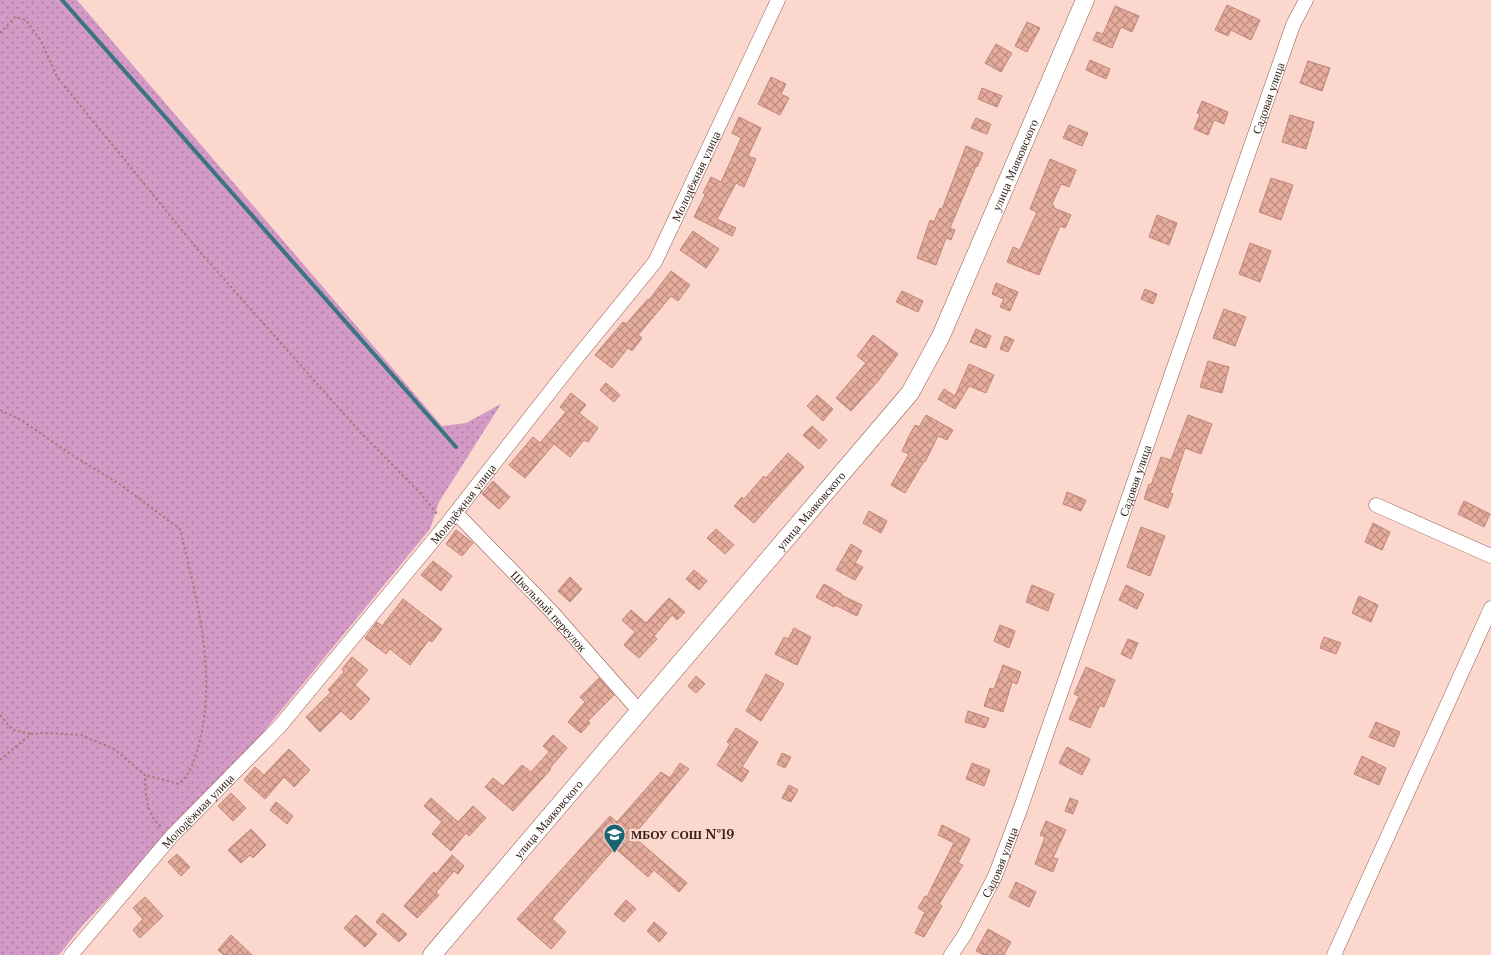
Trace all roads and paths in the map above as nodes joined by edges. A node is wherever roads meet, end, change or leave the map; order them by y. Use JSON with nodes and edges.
{"nodes":[{"id":1,"x":778,"y":0,"type":"edge"},
{"id":2,"x":1086,"y":0,"type":"edge"},
{"id":3,"x":1306,"y":0,"type":"edge"},
{"id":4,"x":0,"y":33,"type":"edge"},
{"id":5,"x":0,"y":410,"type":"edge"},
{"id":6,"x":1376,"y":505,"type":"dead end"},
{"id":7,"x":456,"y":513,"type":"junction"},
{"id":8,"x":446,"y":524,"type":"junction"},
{"id":9,"x":1491,"y":556,"type":"edge"},
{"id":10,"x":1491,"y":608,"type":"edge"},
{"id":11,"x":640,"y":712,"type":"junction"},
{"id":12,"x":0,"y":715,"type":"edge"},
{"id":13,"x":32,"y":734,"type":"junction"},
{"id":14,"x":0,"y":760,"type":"edge"},
{"id":15,"x":145,"y":775,"type":"junction"},
{"id":16,"x":171,"y":837,"type":"junction"},
{"id":17,"x":70,"y":955,"type":"edge"},
{"id":18,"x":432,"y":955,"type":"edge"},
{"id":19,"x":952,"y":955,"type":"edge"},
{"id":20,"x":1334,"y":955,"type":"edge"}],
"edges":[{"from":1,"to":7,"type":"street","name":"Молодёжная улица"},
{"from":2,"to":11,"type":"street","name":"улица Маяковского"},
{"from":3,"to":19,"type":"street","name":"Садовая улица"},
{"from":4,"to":8,"type":"path"},
{"from":5,"to":15,"type":"path"},
{"from":6,"to":9,"type":"street"},
{"from":7,"to":8,"type":"street","name":"Молодёжная улица"},
{"from":7,"to":11,"type":"street","name":"Школьный переулок"},
{"from":8,"to":16,"type":"street","name":"Молодёжная улица"},
{"from":10,"to":20,"type":"street"},
{"from":11,"to":18,"type":"street","name":"улица Маяковского"},
{"from":12,"to":13,"type":"path"},
{"from":13,"to":14,"type":"path"},
{"from":13,"to":15,"type":"path"},
{"from":15,"to":16,"type":"path"},
{"from":16,"to":17,"type":"street","name":"Молодёжная улица"}]}
